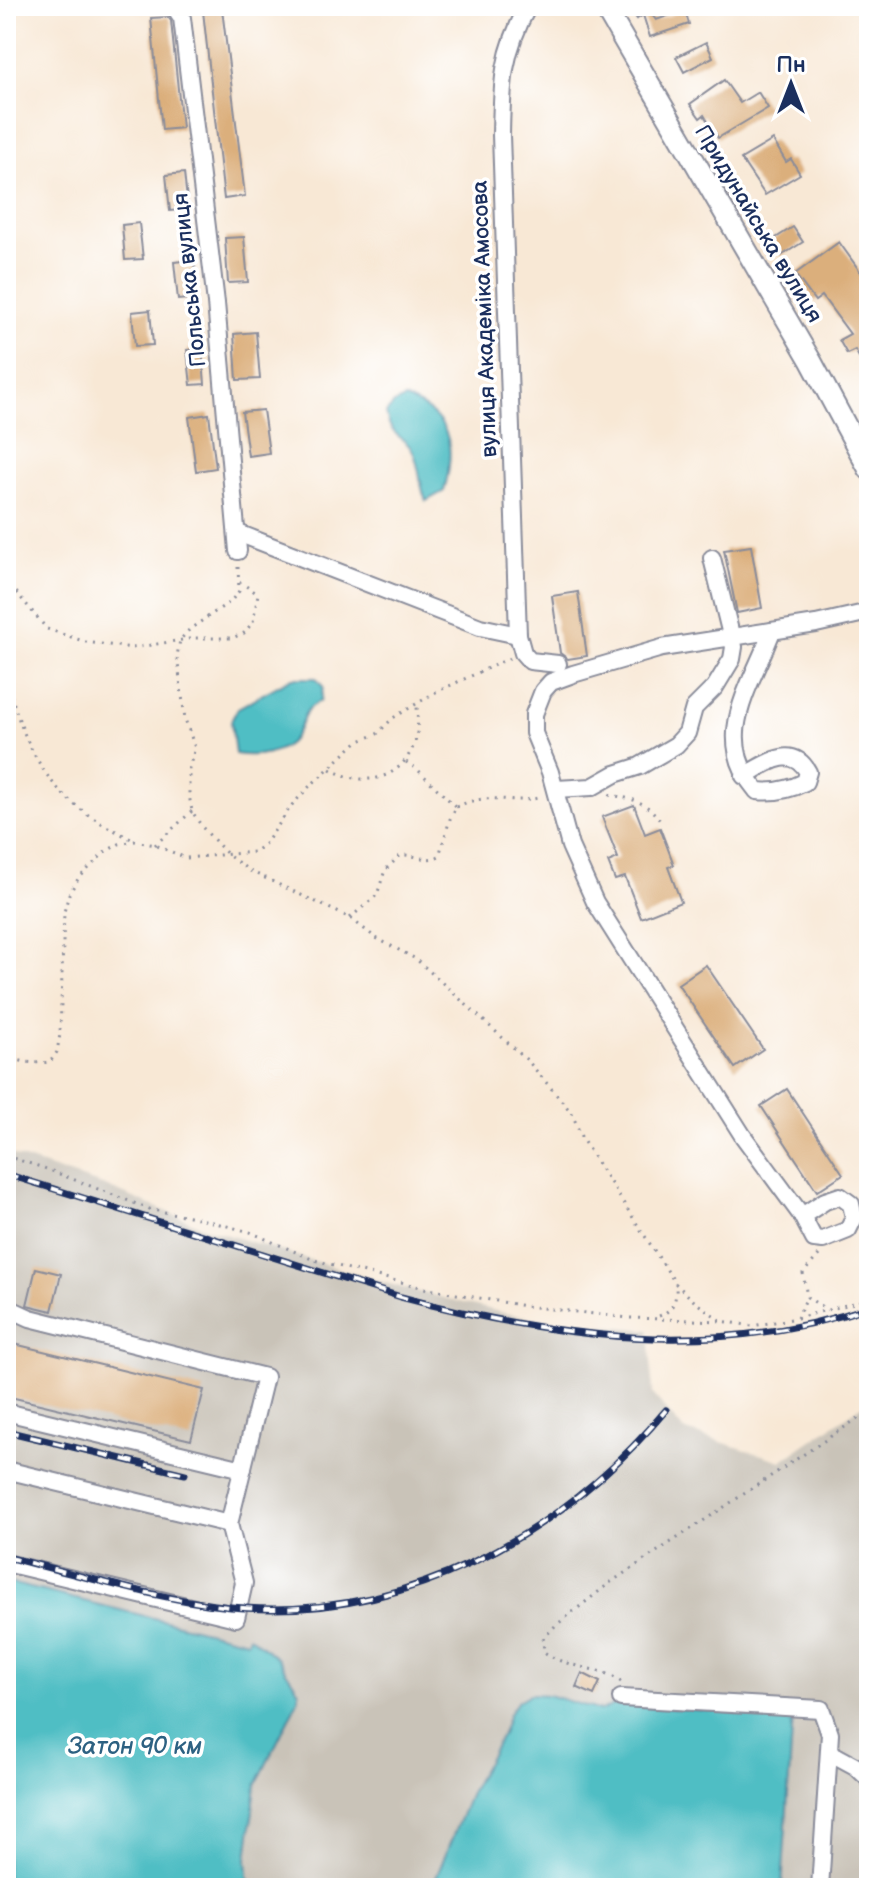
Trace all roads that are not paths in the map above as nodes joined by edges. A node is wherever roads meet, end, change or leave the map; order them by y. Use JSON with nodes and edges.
{"nodes":[{"id":1,"x":174,"y":6,"type":"edge"},
{"id":2,"x":528,"y":6,"type":"edge"},
{"id":3,"x":604,"y":6,"type":"edge"},
{"id":4,"x":869,"y":469,"type":"edge"},
{"id":5,"x":238,"y":533,"type":"junction"},
{"id":6,"x":238,"y":551,"type":"road end"},
{"id":7,"x":712,"y":558,"type":"dead end"},
{"id":8,"x":869,"y":612,"type":"edge"},
{"id":9,"x":772,"y":631,"type":"junction"},
{"id":10,"x":518,"y":635,"type":"junction"},
{"id":11,"x":732,"y":636,"type":"junction"},
{"id":12,"x":558,"y":664,"type":"dead end"},
{"id":13,"x":744,"y":776,"type":"dead end"},
{"id":14,"x":556,"y":789,"type":"junction"},
{"id":15,"x":802,"y":1216,"type":"junction"},
{"id":16,"x":6,"y":1307,"type":"edge"},
{"id":17,"x":6,"y":1412,"type":"edge"},
{"id":18,"x":243,"y":1469,"type":"junction"},
{"id":19,"x":6,"y":1470,"type":"edge"},
{"id":20,"x":229,"y":1524,"type":"junction"},
{"id":21,"x":6,"y":1563,"type":"edge"},
{"id":22,"x":621,"y":1698,"type":"road end"},
{"id":23,"x":829,"y":1752,"type":"junction"},
{"id":24,"x":869,"y":1779,"type":"edge"},
{"id":25,"x":820,"y":1888,"type":"edge"}],
"edges":[{"from":1,"to":5,"type":"street","name":"Польська вулиця"},
{"from":2,"to":10,"type":"street","name":"вулиця Академіка Амосова"},
{"from":3,"to":4,"type":"main road","name":"Придунайська вулиця"},
{"from":5,"to":6,"type":"street","name":"Польська вулиця"},
{"from":5,"to":10,"type":"street"},
{"from":7,"to":11,"type":"street"},
{"from":8,"to":9,"type":"street"},
{"from":9,"to":11,"type":"street"},
{"from":9,"to":13,"type":"street"},
{"from":10,"to":12,"type":"street","name":"вулиця Академіка Амосова"},
{"from":11,"to":14,"type":"street"},
{"from":11,"to":14,"type":"street"},
{"from":14,"to":15,"type":"street"},
{"from":15,"to":15,"type":"street"},
{"from":16,"to":18,"type":"street"},
{"from":17,"to":18,"type":"street"},
{"from":18,"to":20,"type":"street"},
{"from":19,"to":20,"type":"street"},
{"from":20,"to":21,"type":"street"},
{"from":22,"to":23,"type":"street"},
{"from":23,"to":24,"type":"street"},
{"from":23,"to":25,"type":"street"}]}
